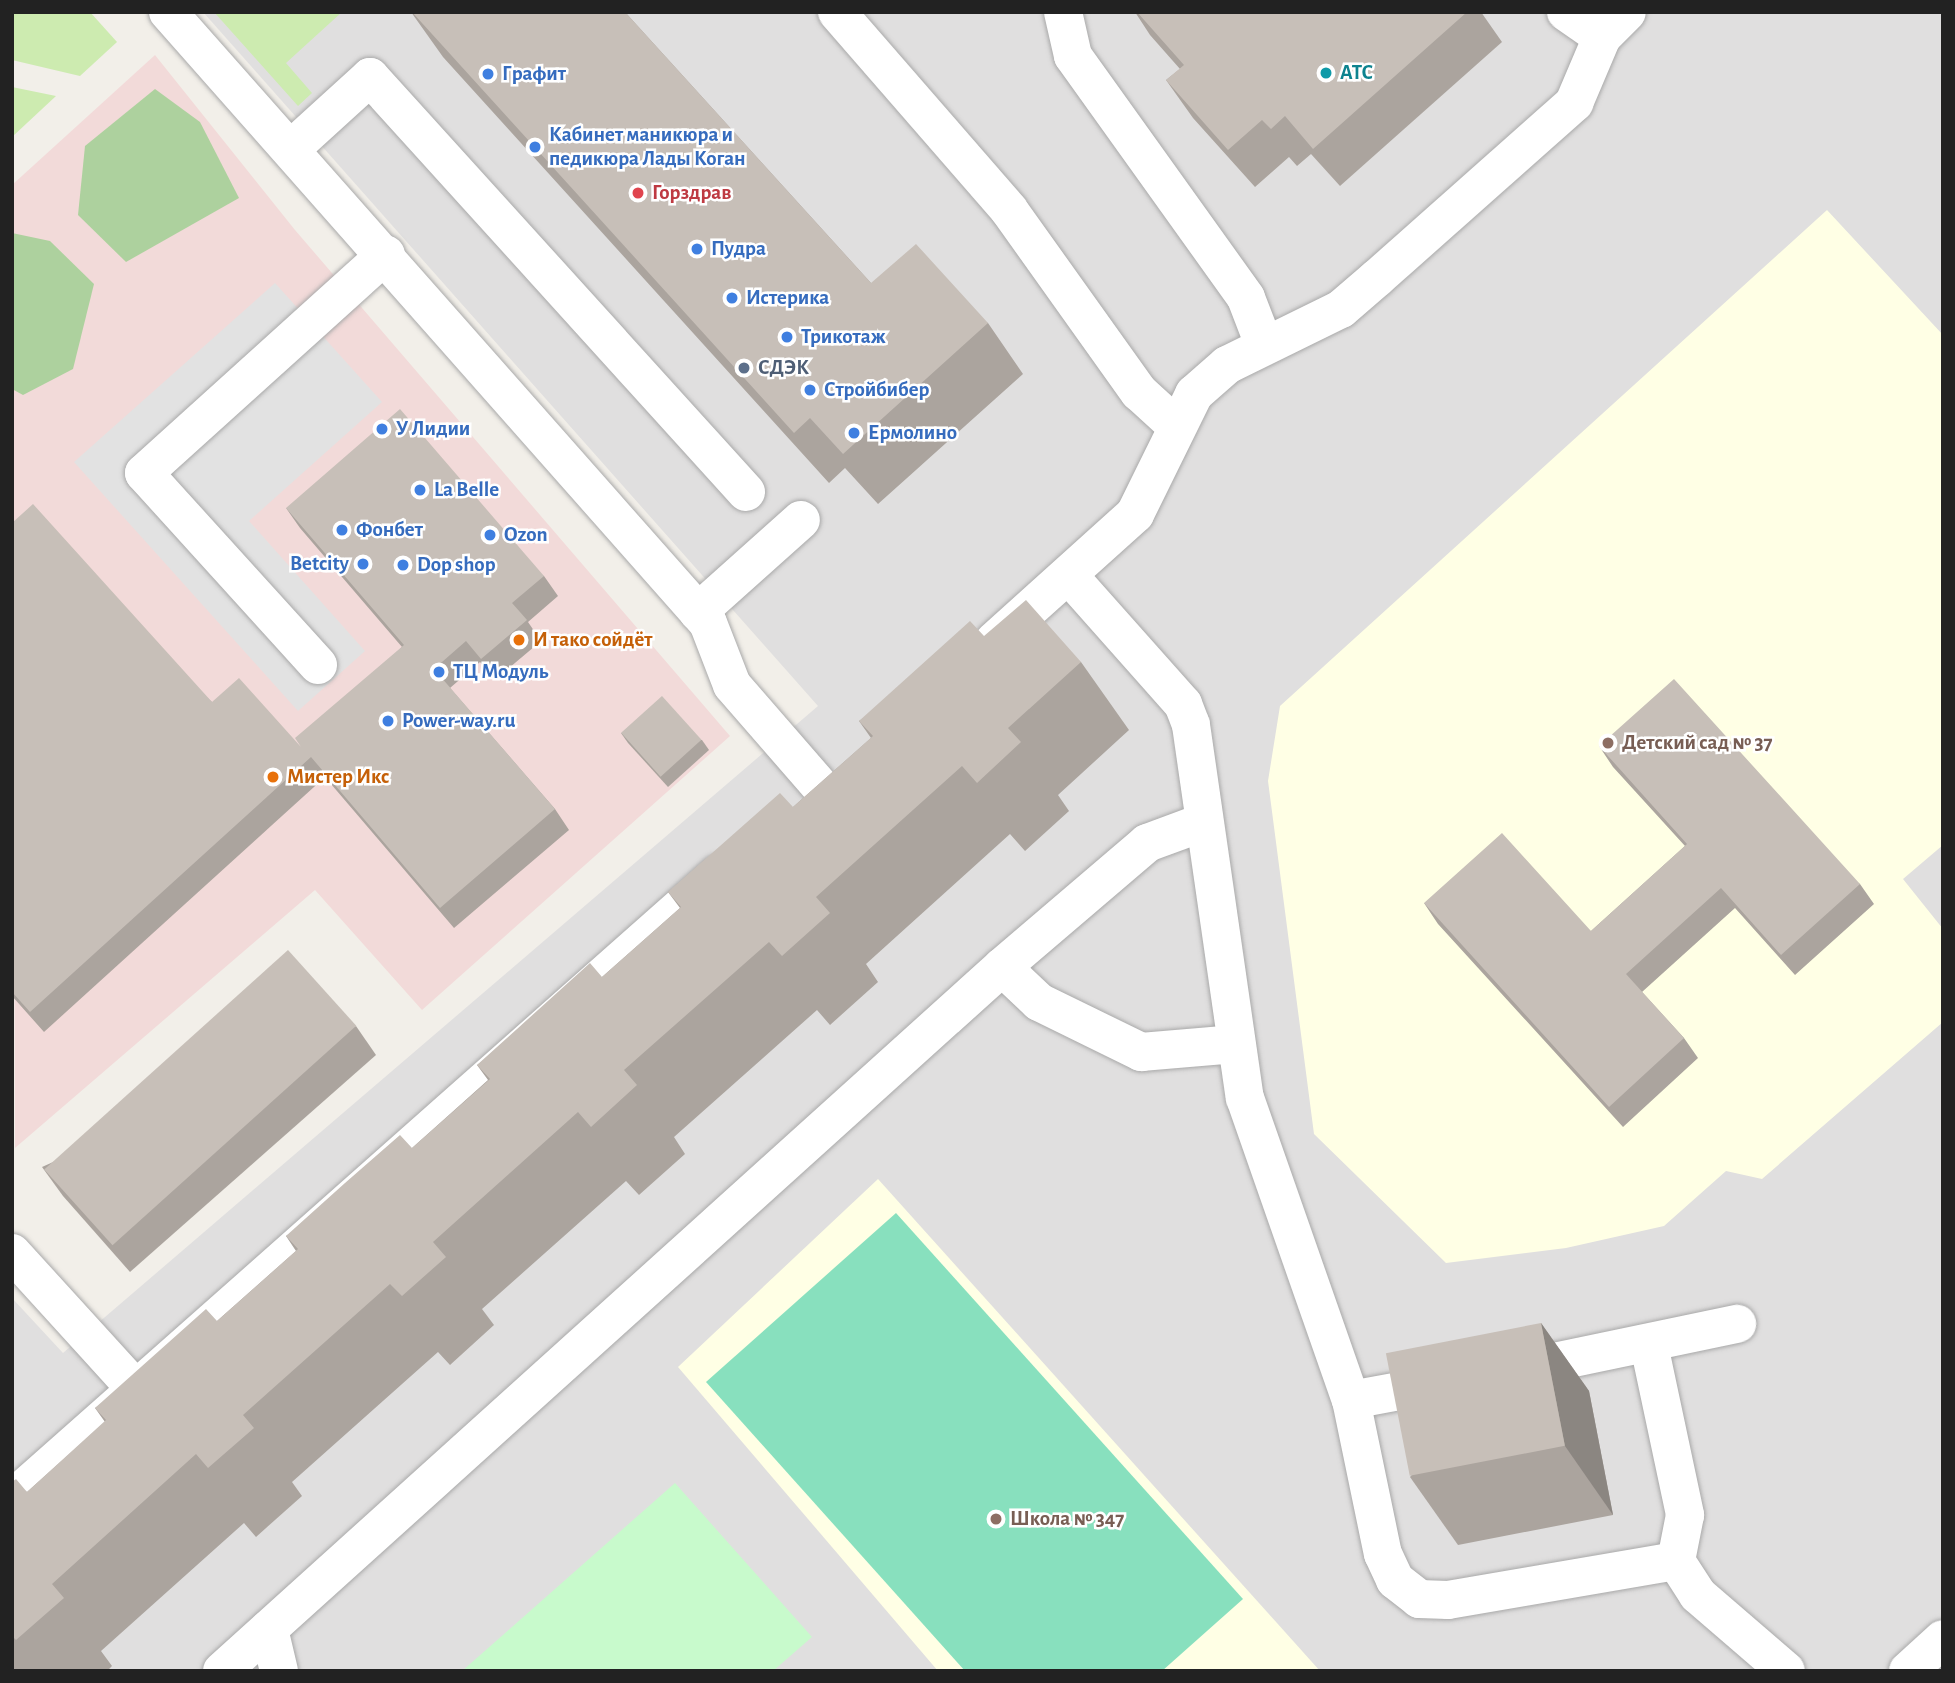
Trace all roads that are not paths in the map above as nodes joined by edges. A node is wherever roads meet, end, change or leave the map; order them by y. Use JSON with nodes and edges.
{"nodes":[{"id":1,"x":168,"y":12,"type":"edge"},
{"id":2,"x":836,"y":12,"type":"edge"},
{"id":3,"x":1062,"y":12,"type":"edge"},
{"id":4,"x":1566,"y":12,"type":"edge"},
{"id":5,"x":1615,"y":25,"type":"edge"},
{"id":6,"x":291,"y":149,"type":"junction"},
{"id":7,"x":386,"y":254,"type":"junction"},
{"id":8,"x":1263,"y":342,"type":"junction"},
{"id":9,"x":1174,"y":424,"type":"junction"},
{"id":10,"x":746,"y":492,"type":"dead end"},
{"id":11,"x":801,"y":520,"type":"dead end"},
{"id":12,"x":1071,"y":578,"type":"junction"},
{"id":13,"x":698,"y":612,"type":"junction"},
{"id":14,"x":966,"y":664,"type":"edge"},
{"id":15,"x":318,"y":665,"type":"dead end"},
{"id":16,"x":851,"y":759,"type":"edge"},
{"id":17,"x":819,"y":785,"type":"junction"},
{"id":18,"x":788,"y":813,"type":"edge"},
{"id":19,"x":1204,"y":822,"type":"junction"},
{"id":20,"x":747,"y":849,"type":"edge"},
{"id":21,"x":1002,"y":967,"type":"junction"},
{"id":22,"x":1236,"y":1044,"type":"junction"},
{"id":23,"x":12,"y":1253,"type":"edge"},
{"id":24,"x":1737,"y":1325,"type":"dead end"},
{"id":25,"x":1649,"y":1345,"type":"junction"},
{"id":26,"x":135,"y":1388,"type":"junction"},
{"id":27,"x":1351,"y":1400,"type":"junction"},
{"id":28,"x":12,"y":1499,"type":"edge"},
{"id":29,"x":1676,"y":1561,"type":"junction"},
{"id":30,"x":268,"y":1629,"type":"junction"},
{"id":31,"x":1943,"y":1639,"type":"edge"},
{"id":32,"x":222,"y":1671,"type":"edge"},
{"id":33,"x":279,"y":1671,"type":"edge"},
{"id":34,"x":1786,"y":1671,"type":"edge"},
{"id":35,"x":1908,"y":1671,"type":"edge"}],
"edges":[{"from":1,"to":6,"type":"lane"},
{"from":2,"to":9,"type":"lane"},
{"from":3,"to":8,"type":"lane"},
{"from":4,"to":5,"type":"lane"},
{"from":5,"to":8,"type":"lane"},
{"from":6,"to":7,"type":"lane"},
{"from":6,"to":10,"type":"lane"},
{"from":7,"to":13,"type":"lane"},
{"from":7,"to":15,"type":"lane"},
{"from":8,"to":9,"type":"lane"},
{"from":9,"to":12,"type":"lane"},
{"from":11,"to":13,"type":"lane"},
{"from":12,"to":14,"type":"lane"},
{"from":12,"to":19,"type":"lane"},
{"from":13,"to":17,"type":"lane"},
{"from":16,"to":17,"type":"lane"},
{"from":17,"to":18,"type":"lane"},
{"from":19,"to":21,"type":"lane"},
{"from":19,"to":22,"type":"lane"},
{"from":20,"to":26,"type":"lane"},
{"from":21,"to":22,"type":"lane"},
{"from":21,"to":30,"type":"lane"},
{"from":22,"to":27,"type":"lane"},
{"from":23,"to":26,"type":"lane"},
{"from":24,"to":25,"type":"lane"},
{"from":25,"to":27,"type":"lane"},
{"from":25,"to":29,"type":"lane"},
{"from":26,"to":28,"type":"lane"},
{"from":27,"to":29,"type":"lane"},
{"from":29,"to":34,"type":"lane"},
{"from":30,"to":32,"type":"lane"},
{"from":30,"to":33,"type":"lane"},
{"from":31,"to":35,"type":"lane"}]}
